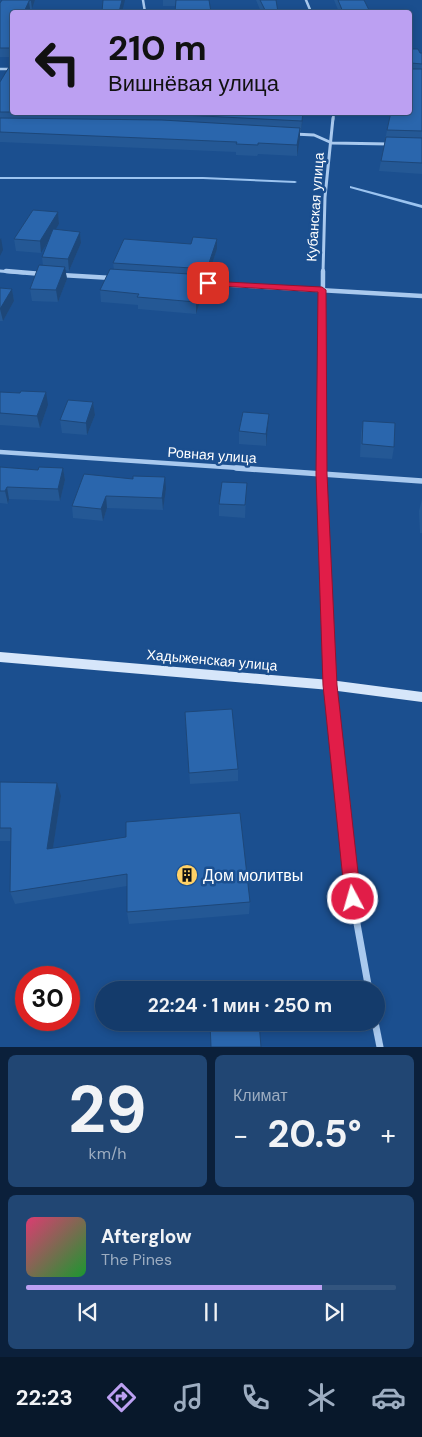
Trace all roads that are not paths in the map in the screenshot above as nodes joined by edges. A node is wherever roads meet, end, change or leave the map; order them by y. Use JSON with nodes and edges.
{"nodes":[{"id":1,"x":334,"y":115,"type":"edge"},
{"id":2,"x":286,"y":133,"type":"edge"},
{"id":3,"x":332,"y":143,"type":"junction"},
{"id":4,"x":392,"y":144,"type":"edge"},
{"id":5,"x":0,"y":271,"type":"edge"},
{"id":6,"x":49,"y":274,"type":"edge"},
{"id":7,"x":58,"y":275,"type":"edge"},
{"id":8,"x":117,"y":278,"type":"edge"},
{"id":9,"x":195,"y":283,"type":"edge"},
{"id":10,"x":322,"y":290,"type":"junction"},
{"id":11,"x":422,"y":296,"type":"edge"},
{"id":12,"x":0,"y":452,"type":"edge"},
{"id":13,"x":322,"y":474,"type":"junction"},
{"id":14,"x":422,"y":481,"type":"edge"},
{"id":15,"x":0,"y":657,"type":"edge"},
{"id":16,"x":330,"y":685,"type":"junction"},
{"id":17,"x":422,"y":697,"type":"edge"},
{"id":18,"x":367,"y":981,"type":"edge"},
{"id":19,"x":377,"y":1031,"type":"edge"},
{"id":20,"x":380,"y":1047,"type":"edge"}],
"edges":[{"from":1,"to":3,"type":"street","name":"Кубанская улица"},
{"from":2,"to":3,"type":"street"},
{"from":3,"to":4,"type":"street"},
{"from":3,"to":10,"type":"street","name":"Кубанская улица"},
{"from":5,"to":6,"type":"street"},
{"from":7,"to":8,"type":"street"},
{"from":9,"to":10,"type":"street"},
{"from":10,"to":11,"type":"street"},
{"from":10,"to":13,"type":"street","name":"Кубанская улица"},
{"from":12,"to":13,"type":"street","name":"Ровная улица"},
{"from":13,"to":14,"type":"street","name":"Ровная улица"},
{"from":13,"to":16,"type":"street","name":"Кубанская улица"},
{"from":15,"to":16,"type":"main road","name":"Хадыженская улица"},
{"from":16,"to":17,"type":"main road","name":"Хадыженская улица"},
{"from":16,"to":18,"type":"street","name":"Кубанская улица"},
{"from":19,"to":20,"type":"street"}]}
